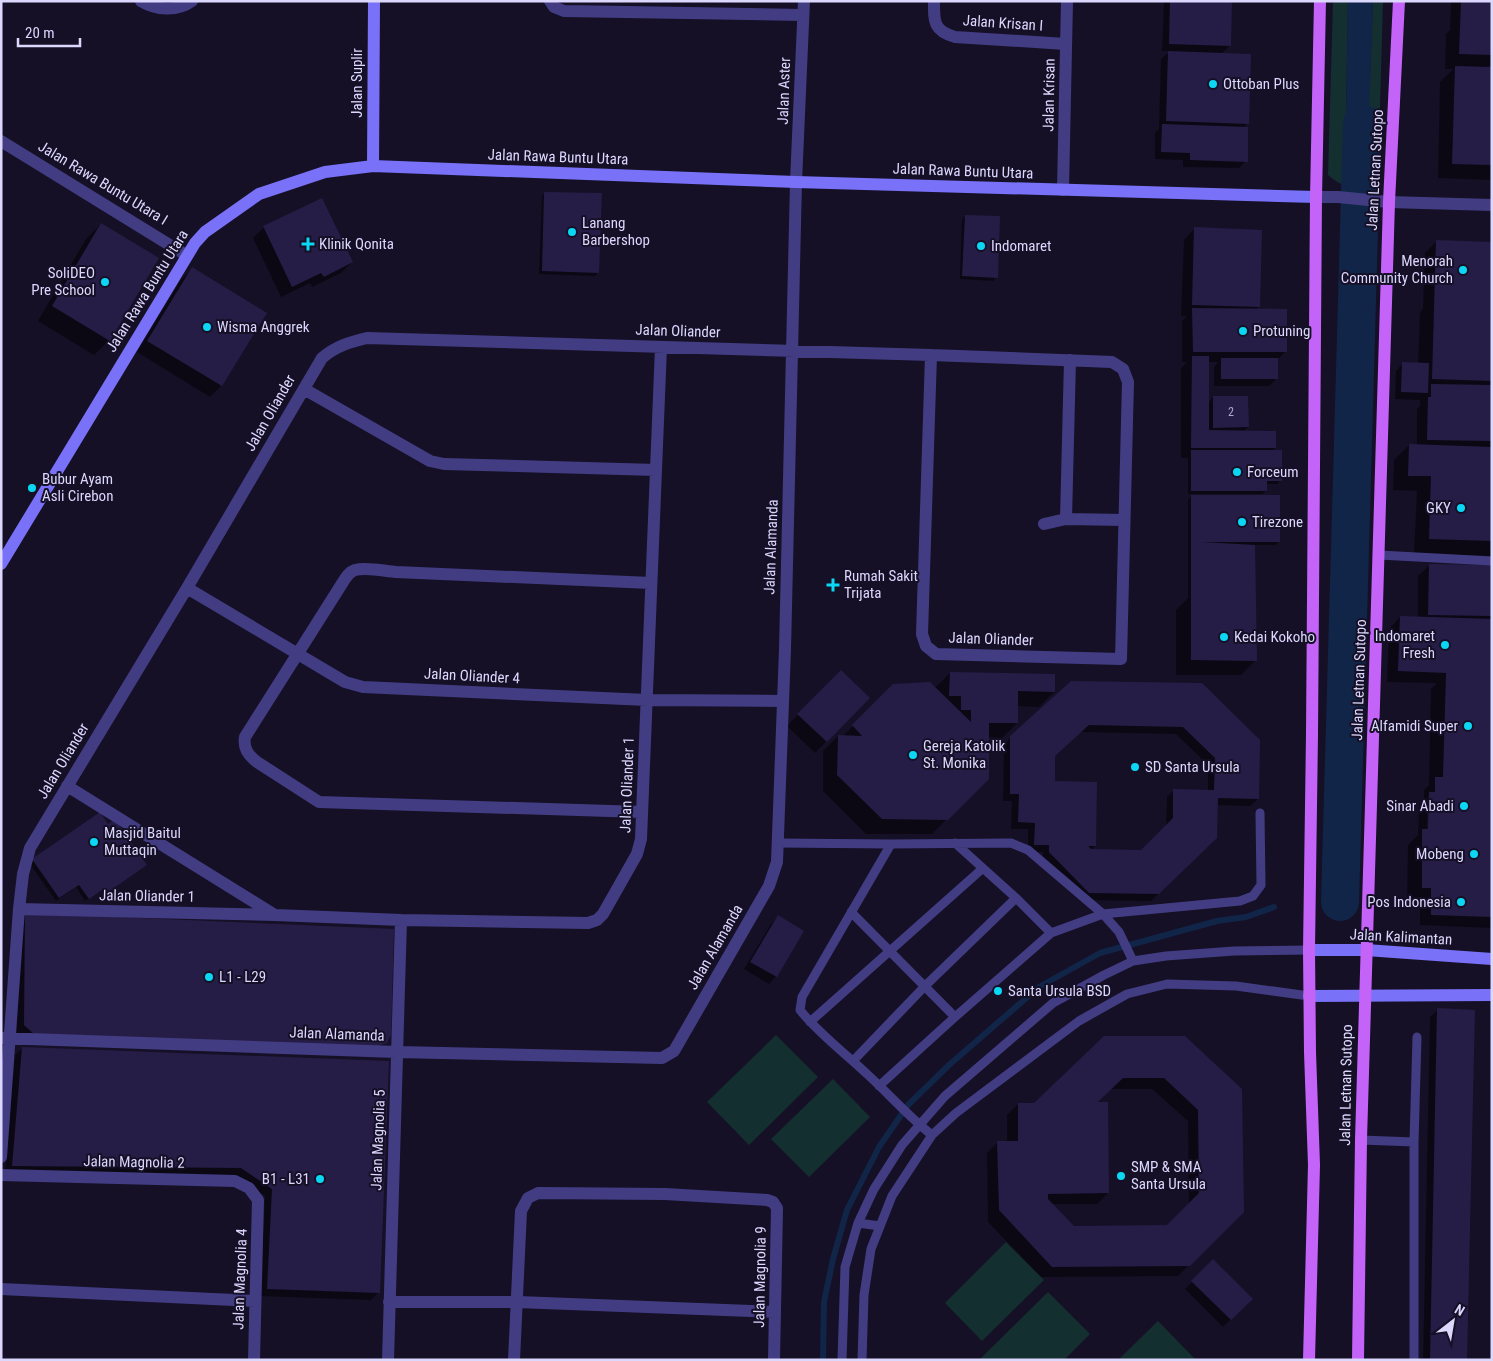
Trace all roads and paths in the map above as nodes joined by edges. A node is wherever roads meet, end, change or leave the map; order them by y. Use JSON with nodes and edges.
{"nodes":[{"id":1,"x":141,"y":1,"type":"edge"},
{"id":2,"x":192,"y":1,"type":"edge"},
{"id":3,"x":374,"y":1,"type":"edge"},
{"id":4,"x":550,"y":1,"type":"edge"},
{"id":5,"x":804,"y":1,"type":"edge"},
{"id":6,"x":934,"y":1,"type":"edge"},
{"id":7,"x":1068,"y":1,"type":"edge"},
{"id":8,"x":1320,"y":1,"type":"edge"},
{"id":9,"x":1399,"y":1,"type":"edge"},
{"id":10,"x":672,"y":7,"type":"edge"},
{"id":11,"x":803,"y":15,"type":"junction"},
{"id":12,"x":1066,"y":44,"type":"junction"},
{"id":13,"x":1,"y":141,"type":"edge"},
{"id":14,"x":373,"y":166,"type":"junction"},
{"id":15,"x":796,"y":182,"type":"junction"},
{"id":16,"x":1063,"y":190,"type":"junction"},
{"id":17,"x":1316,"y":197,"type":"junction"},
{"id":18,"x":1389,"y":202,"type":"junction"},
{"id":19,"x":1492,"y":205,"type":"edge"},
{"id":20,"x":186,"y":255,"type":"junction"},
{"id":21,"x":661,"y":347,"type":"junction"},
{"id":22,"x":792,"y":350,"type":"junction"},
{"id":23,"x":931,"y":355,"type":"junction"},
{"id":24,"x":1070,"y":360,"type":"junction"},
{"id":25,"x":304,"y":389,"type":"junction"},
{"id":26,"x":656,"y":470,"type":"junction"},
{"id":27,"x":1066,"y":519,"type":"junction"},
{"id":28,"x":1124,"y":520,"type":"junction"},
{"id":29,"x":1044,"y":524,"type":"dead end"},
{"id":30,"x":1379,"y":555,"type":"junction"},
{"id":31,"x":1492,"y":561,"type":"edge"},
{"id":32,"x":1,"y":564,"type":"edge"},
{"id":33,"x":651,"y":583,"type":"junction"},
{"id":34,"x":187,"y":588,"type":"junction"},
{"id":35,"x":296,"y":653,"type":"junction"},
{"id":36,"x":646,"y":700,"type":"junction"},
{"id":37,"x":782,"y":701,"type":"junction"},
{"id":38,"x":67,"y":786,"type":"junction"},
{"id":39,"x":642,"y":812,"type":"junction"},
{"id":40,"x":1260,"y":813,"type":"dead end"},
{"id":41,"x":778,"y":843,"type":"junction"},
{"id":42,"x":955,"y":843,"type":"junction"},
{"id":43,"x":891,"y":844,"type":"junction"},
{"id":44,"x":982,"y":869,"type":"junction"},
{"id":45,"x":1016,"y":898,"type":"junction"},
{"id":46,"x":19,"y":909,"type":"junction"},
{"id":47,"x":851,"y":912,"type":"junction"},
{"id":48,"x":1103,"y":914,"type":"junction"},
{"id":49,"x":275,"y":915,"type":"junction"},
{"id":50,"x":401,"y":920,"type":"junction"},
{"id":51,"x":1051,"y":933,"type":"junction"},
{"id":52,"x":1309,"y":950,"type":"junction"},
{"id":53,"x":1366,"y":950,"type":"junction"},
{"id":54,"x":890,"y":951,"type":"junction"},
{"id":55,"x":1492,"y":959,"type":"edge"},
{"id":56,"x":1134,"y":962,"type":"junction"},
{"id":57,"x":925,"y":986,"type":"junction"},
{"id":58,"x":1309,"y":996,"type":"junction"},
{"id":59,"x":1365,"y":996,"type":"junction"},
{"id":60,"x":1492,"y":996,"type":"edge"},
{"id":61,"x":954,"y":1017,"type":"junction"},
{"id":62,"x":810,"y":1022,"type":"junction"},
{"id":63,"x":1417,"y":1037,"type":"dead end"},
{"id":64,"x":6,"y":1038,"type":"edge"},
{"id":65,"x":397,"y":1052,"type":"junction"},
{"id":66,"x":853,"y":1061,"type":"junction"},
{"id":67,"x":879,"y":1086,"type":"junction"},
{"id":68,"x":917,"y":1122,"type":"junction"},
{"id":69,"x":932,"y":1135,"type":"junction"},
{"id":70,"x":1361,"y":1140,"type":"junction"},
{"id":71,"x":1414,"y":1142,"type":"junction"},
{"id":72,"x":1,"y":1157,"type":"edge"},
{"id":73,"x":1,"y":1175,"type":"edge"},
{"id":74,"x":258,"y":1200,"type":"joint"},
{"id":75,"x":858,"y":1224,"type":"junction"},
{"id":76,"x":880,"y":1226,"type":"junction"},
{"id":77,"x":1,"y":1289,"type":"edge"},
{"id":78,"x":255,"y":1301,"type":"junction"},
{"id":79,"x":389,"y":1302,"type":"junction"},
{"id":80,"x":518,"y":1302,"type":"junction"},
{"id":81,"x":775,"y":1312,"type":"junction"},
{"id":82,"x":254,"y":1360,"type":"edge"},
{"id":83,"x":388,"y":1360,"type":"edge"},
{"id":84,"x":514,"y":1360,"type":"edge"},
{"id":85,"x":774,"y":1360,"type":"edge"},
{"id":86,"x":842,"y":1360,"type":"edge"},
{"id":87,"x":862,"y":1360,"type":"edge"},
{"id":88,"x":1309,"y":1360,"type":"edge"},
{"id":89,"x":1358,"y":1360,"type":"edge"},
{"id":90,"x":1414,"y":1360,"type":"edge"}],
"edges":[{"from":1,"to":2,"type":"street"},
{"from":3,"to":14,"type":"street","name":"Jalan Suplir"},
{"from":4,"to":10,"type":"street"},
{"from":5,"to":11,"type":"street","name":"Jalan Aster"},
{"from":6,"to":12,"type":"street","name":"Jalan Krisan I"},
{"from":7,"to":12,"type":"street","name":"Jalan Krisan"},
{"from":8,"to":17,"type":"main road"},
{"from":9,"to":18,"type":"main road","name":"Jalan Letnan Sutopo"},
{"from":10,"to":11,"type":"street"},
{"from":11,"to":15,"type":"street","name":"Jalan Aster"},
{"from":12,"to":16,"type":"street","name":"Jalan Krisan"},
{"from":13,"to":20,"type":"street","name":"Jalan Rawa Buntu Utara I"},
{"from":14,"to":15,"type":"street","name":"Jalan Rawa Buntu Utara"},
{"from":14,"to":20,"type":"street","name":"Jalan Rawa Buntu Utara"},
{"from":15,"to":16,"type":"street","name":"Jalan Rawa Buntu Utara"},
{"from":15,"to":22,"type":"street","name":"Jalan Alamanda"},
{"from":16,"to":17,"type":"street","name":"Jalan Rawa Buntu Utara"},
{"from":17,"to":18,"type":"street"},
{"from":17,"to":52,"type":"main road"},
{"from":18,"to":19,"type":"street"},
{"from":18,"to":30,"type":"main road","name":"Jalan Letnan Sutopo"},
{"from":20,"to":32,"type":"street","name":"Jalan Rawa Buntu Utara"},
{"from":21,"to":22,"type":"street","name":"Jalan Oliander"},
{"from":21,"to":25,"type":"street","name":"Jalan Oliander"},
{"from":21,"to":26,"type":"street","name":"Jalan Oliander 1"},
{"from":22,"to":23,"type":"street","name":"Jalan Oliander"},
{"from":22,"to":37,"type":"street","name":"Jalan Alamanda"},
{"from":23,"to":24,"type":"street","name":"Jalan Oliander"},
{"from":23,"to":28,"type":"street","name":"Jalan Oliander"},
{"from":24,"to":27,"type":"street"},
{"from":24,"to":28,"type":"street","name":"Jalan Oliander"},
{"from":25,"to":26,"type":"street"},
{"from":25,"to":34,"type":"street","name":"Jalan Oliander"},
{"from":26,"to":33,"type":"street","name":"Jalan Oliander 1"},
{"from":27,"to":28,"type":"street"},
{"from":27,"to":29,"type":"street"},
{"from":30,"to":31,"type":"lane"},
{"from":30,"to":53,"type":"main road","name":"Jalan Letnan Sutopo"},
{"from":33,"to":35,"type":"street"},
{"from":33,"to":36,"type":"street","name":"Jalan Oliander 1"},
{"from":34,"to":35,"type":"street","name":"Jalan Oliander 4"},
{"from":34,"to":38,"type":"street","name":"Jalan Oliander"},
{"from":35,"to":36,"type":"street","name":"Jalan Oliander 4"},
{"from":35,"to":39,"type":"street"},
{"from":36,"to":37,"type":"street","name":"Jalan Oliander 4"},
{"from":36,"to":39,"type":"street","name":"Jalan Oliander 1"},
{"from":37,"to":41,"type":"street","name":"Jalan Alamanda"},
{"from":38,"to":46,"type":"street","name":"Jalan Oliander"},
{"from":38,"to":49,"type":"street","name":"Jalan Oliander 1"},
{"from":39,"to":50,"type":"street","name":"Jalan Oliander 1"},
{"from":40,"to":48,"type":"lane"},
{"from":41,"to":43,"type":"lane"},
{"from":41,"to":65,"type":"street","name":"Jalan Alamanda"},
{"from":42,"to":43,"type":"lane"},
{"from":42,"to":44,"type":"lane"},
{"from":42,"to":48,"type":"lane"},
{"from":43,"to":47,"type":"lane"},
{"from":44,"to":45,"type":"lane"},
{"from":44,"to":54,"type":"lane"},
{"from":45,"to":51,"type":"lane"},
{"from":45,"to":57,"type":"lane"},
{"from":46,"to":49,"type":"street","name":"Jalan Oliander 1"},
{"from":46,"to":64,"type":"street","name":"Jalan Oliander"},
{"from":47,"to":54,"type":"lane"},
{"from":47,"to":62,"type":"lane"},
{"from":48,"to":51,"type":"lane"},
{"from":48,"to":56,"type":"lane"},
{"from":49,"to":50,"type":"street","name":"Jalan Oliander 1"},
{"from":50,"to":65,"type":"street","name":"Jalan Magnolia 5"},
{"from":51,"to":61,"type":"lane"},
{"from":52,"to":53,"type":"street","name":"Jalan Kalimantan"},
{"from":52,"to":56,"type":"lane"},
{"from":52,"to":58,"type":"main road"},
{"from":53,"to":55,"type":"street","name":"Jalan Kalimantan"},
{"from":53,"to":59,"type":"main road","name":"Jalan Letnan Sutopo"},
{"from":54,"to":57,"type":"lane"},
{"from":54,"to":62,"type":"lane"},
{"from":56,"to":68,"type":"lane"},
{"from":57,"to":61,"type":"lane"},
{"from":57,"to":66,"type":"lane"},
{"from":58,"to":59,"type":"street"},
{"from":58,"to":69,"type":"lane"},
{"from":58,"to":88,"type":"main road"},
{"from":59,"to":60,"type":"street"},
{"from":59,"to":70,"type":"main road","name":"Jalan Letnan Sutopo"},
{"from":61,"to":67,"type":"lane"},
{"from":62,"to":66,"type":"lane"},
{"from":63,"to":71,"type":"lane"},
{"from":64,"to":65,"type":"street","name":"Jalan Alamanda"},
{"from":64,"to":72,"type":"street","name":"Jalan Oliander"},
{"from":65,"to":79,"type":"street","name":"Jalan Magnolia 5"},
{"from":66,"to":67,"type":"lane"},
{"from":67,"to":68,"type":"lane"},
{"from":68,"to":69,"type":"lane"},
{"from":68,"to":75,"type":"lane"},
{"from":69,"to":76,"type":"lane"},
{"from":70,"to":71,"type":"lane"},
{"from":70,"to":89,"type":"main road","name":"Jalan Letnan Sutopo"},
{"from":71,"to":90,"type":"lane"},
{"from":73,"to":74,"type":"street","name":"Jalan Magnolia 2"},
{"from":74,"to":78,"type":"street","name":"Jalan Magnolia 4"},
{"from":75,"to":76,"type":"lane"},
{"from":75,"to":86,"type":"lane"},
{"from":76,"to":87,"type":"lane"},
{"from":77,"to":78,"type":"street"},
{"from":78,"to":82,"type":"street","name":"Jalan Magnolia 4"},
{"from":79,"to":80,"type":"street"},
{"from":79,"to":83,"type":"street","name":"Jalan Magnolia 5"},
{"from":80,"to":81,"type":"street"},
{"from":80,"to":81,"type":"street","name":"Jalan Magnolia 9"},
{"from":80,"to":84,"type":"street"},
{"from":81,"to":85,"type":"street","name":"Jalan Magnolia 9"}]}
